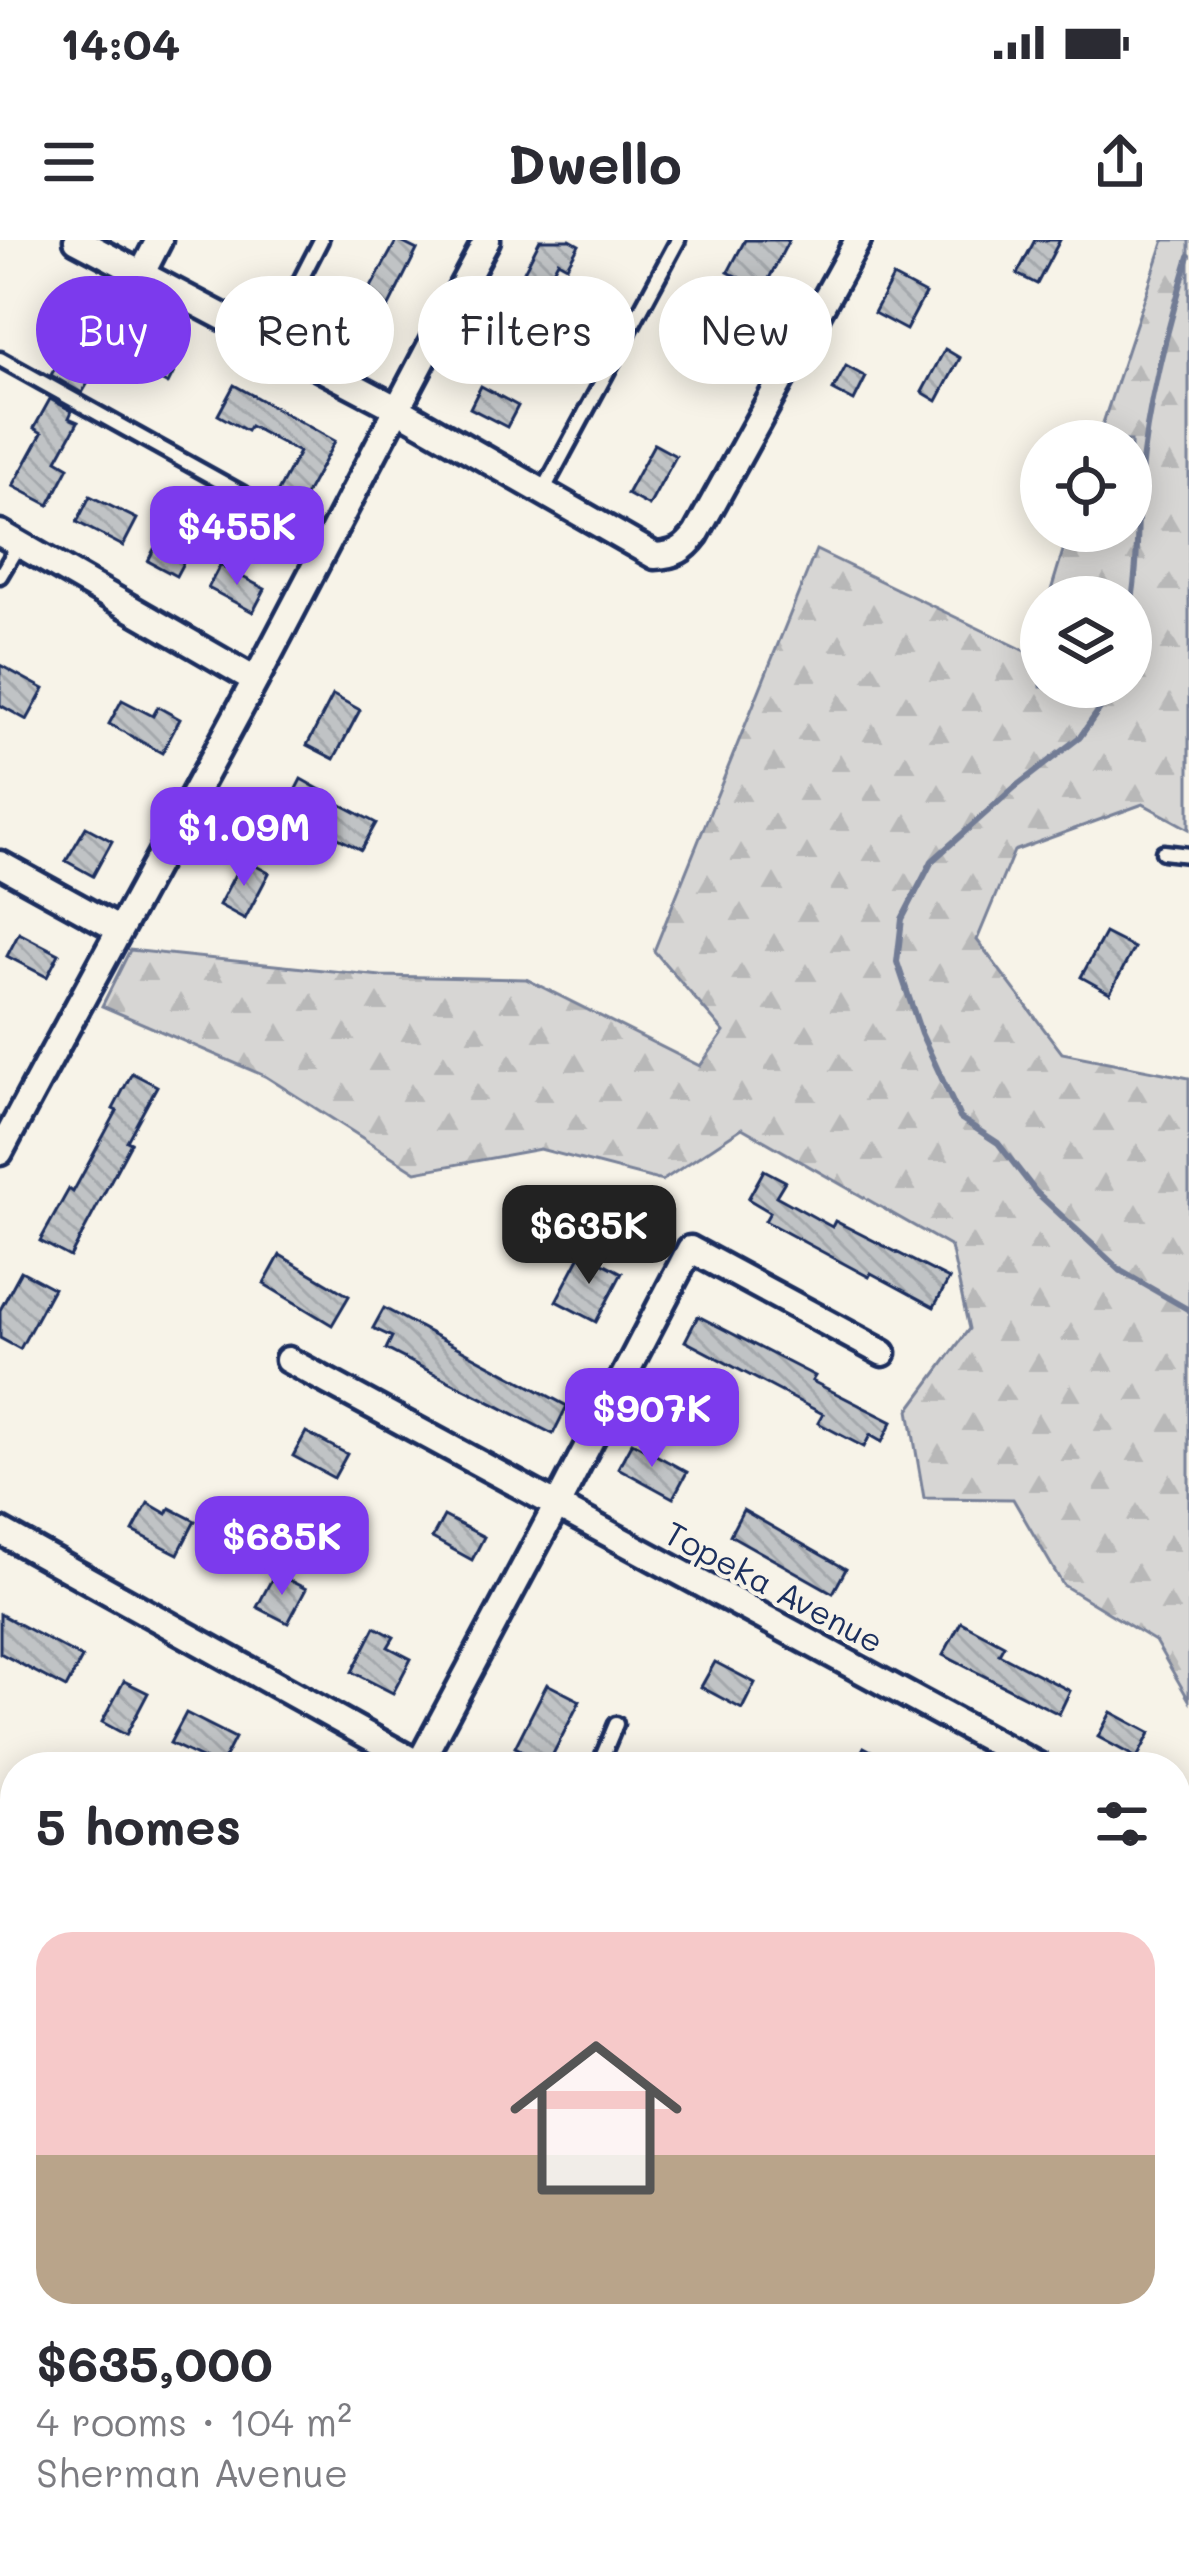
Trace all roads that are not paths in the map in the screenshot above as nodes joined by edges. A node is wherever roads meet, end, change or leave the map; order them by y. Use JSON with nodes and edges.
{"nodes":[{"id":1,"x":77,"y":240,"type":"edge"},
{"id":2,"x":159,"y":240,"type":"edge"},
{"id":3,"x":321,"y":240,"type":"edge"},
{"id":4,"x":488,"y":240,"type":"edge"},
{"id":5,"x":678,"y":240,"type":"edge"},
{"id":6,"x":858,"y":240,"type":"edge"},
{"id":7,"x":142,"y":273,"type":"junction"},
{"id":8,"x":302,"y":276,"type":"edge"},
{"id":9,"x":215,"y":312,"type":"edge"},
{"id":10,"x":0,"y":358,"type":"edge"},
{"id":11,"x":351,"y":384,"type":"edge"},
{"id":12,"x":396,"y":408,"type":"junction"},
{"id":13,"x":542,"y":493,"type":"junction"},
{"id":14,"x":10,"y":539,"type":"edge"},
{"id":15,"x":328,"y":541,"type":"junction"},
{"id":16,"x":0,"y":576,"type":"edge"},
{"id":17,"x":255,"y":680,"type":"junction"},
{"id":18,"x":1162,"y":852,"type":"dead end"},
{"id":19,"x":1189,"y":855,"type":"edge"},
{"id":20,"x":0,"y":864,"type":"edge"},
{"id":21,"x":118,"y":928,"type":"junction"},
{"id":22,"x":0,"y":1152,"type":"edge"},
{"id":23,"x":883,"y":1354,"type":"dead end"},
{"id":24,"x":288,"y":1360,"type":"dead end"},
{"id":25,"x":556,"y":1507,"type":"junction"},
{"id":26,"x":0,"y":1531,"type":"edge"},
{"id":27,"x":616,"y":1724,"type":"dead end"},
{"id":28,"x":396,"y":1752,"type":"edge"},
{"id":29,"x":428,"y":1752,"type":"edge"},
{"id":30,"x":604,"y":1752,"type":"edge"},
{"id":31,"x":1012,"y":1752,"type":"edge"}],
"edges":[{"from":1,"to":7,"type":"street"},
{"from":2,"to":7,"type":"street"},
{"from":3,"to":8,"type":"lane"},
{"from":4,"to":12,"type":"street"},
{"from":5,"to":13,"type":"lane"},
{"from":6,"to":13,"type":"street"},
{"from":7,"to":9,"type":"street"},
{"from":10,"to":15,"type":"lane"},
{"from":11,"to":12,"type":"street"},
{"from":12,"to":13,"type":"street"},
{"from":12,"to":15,"type":"street"},
{"from":14,"to":16,"type":"lane"},
{"from":14,"to":17,"type":"street"},
{"from":15,"to":17,"type":"street"},
{"from":17,"to":21,"type":"street"},
{"from":18,"to":19,"type":"lane"},
{"from":20,"to":21,"type":"street"},
{"from":21,"to":22,"type":"street"},
{"from":23,"to":25,"type":"street"},
{"from":24,"to":25,"type":"street","name":"Topeka Avenue"},
{"from":25,"to":29,"type":"street"},
{"from":25,"to":31,"type":"street","name":"Topeka Avenue"},
{"from":26,"to":28,"type":"street"},
{"from":27,"to":30,"type":"lane"}]}
